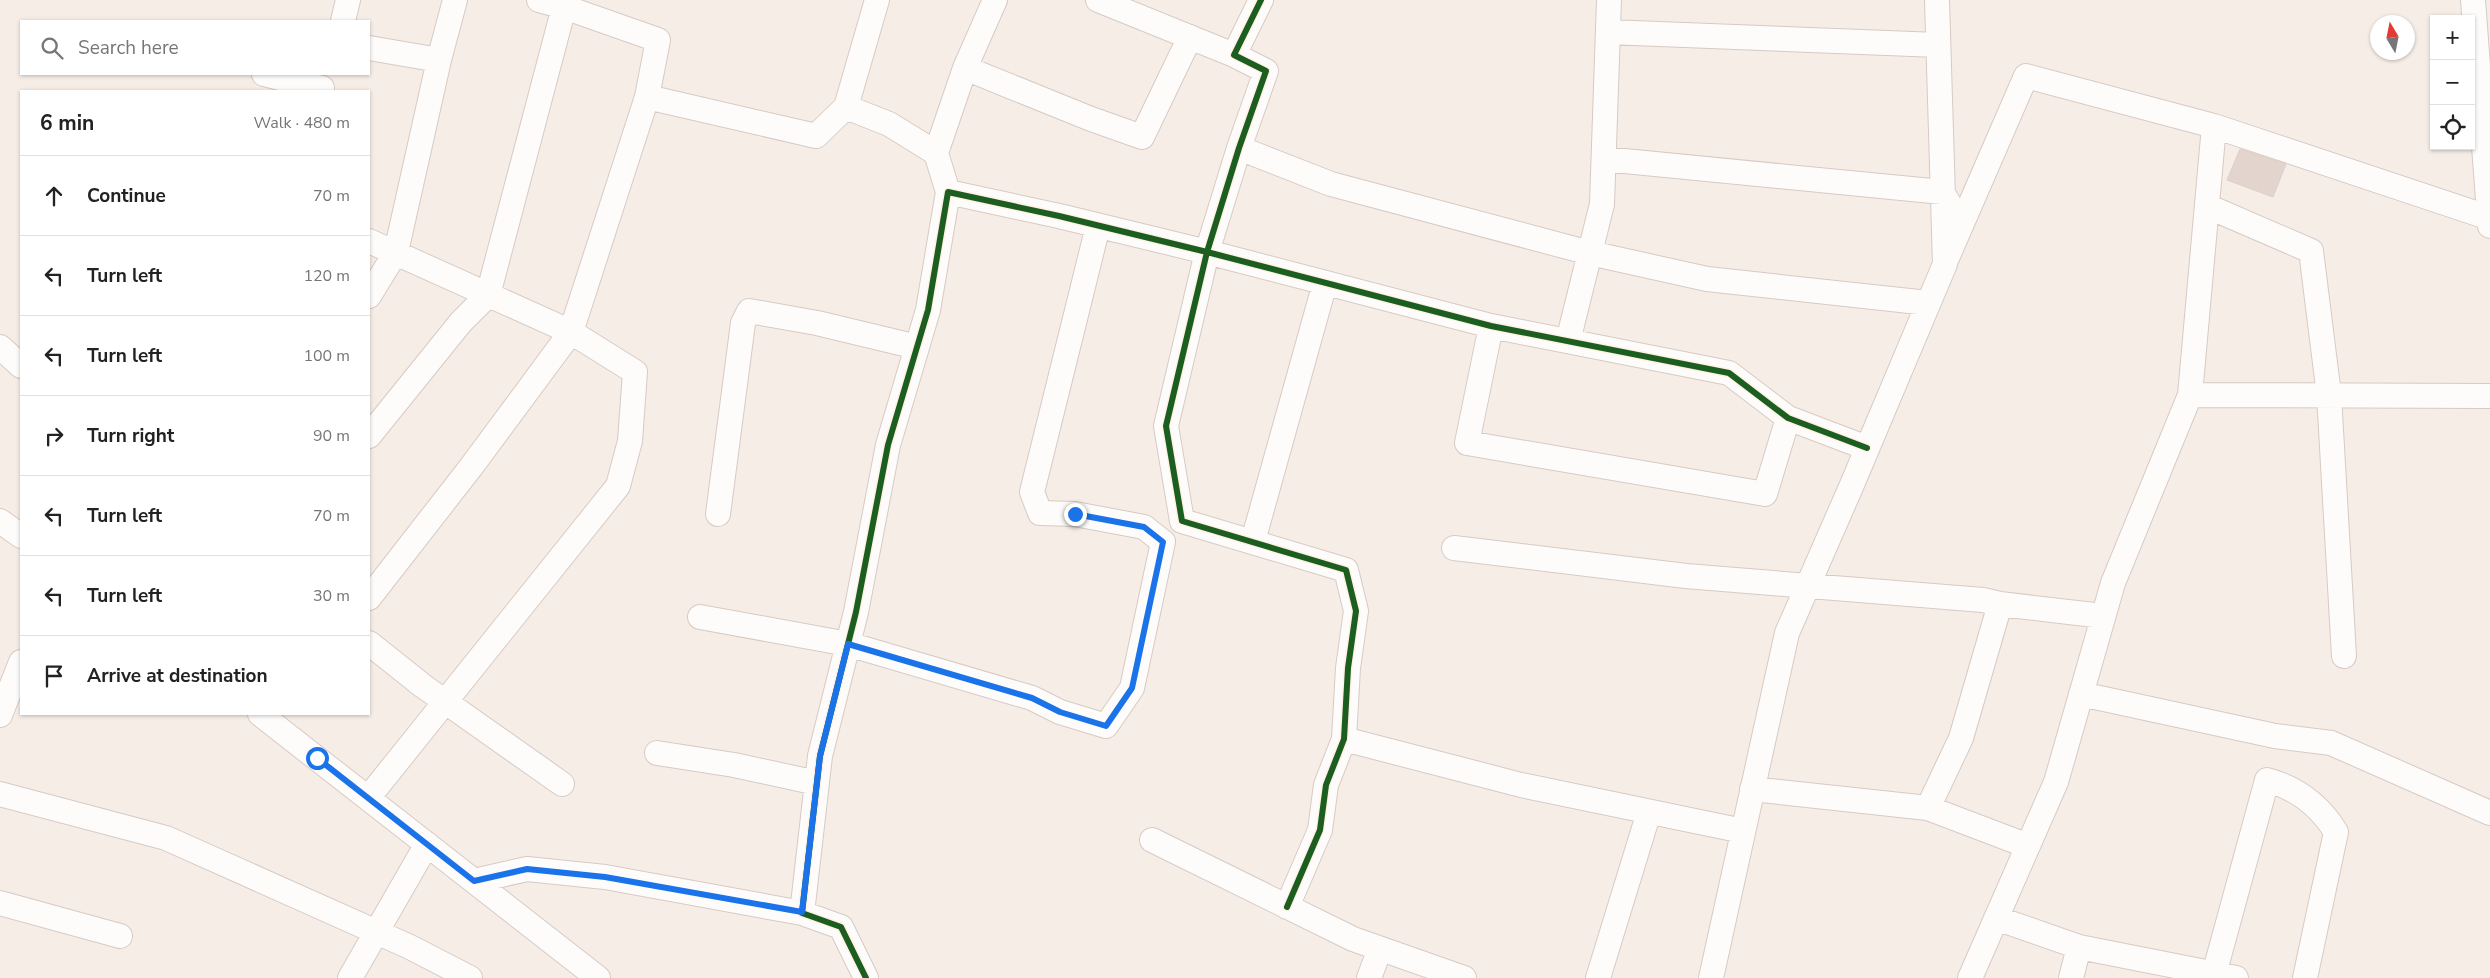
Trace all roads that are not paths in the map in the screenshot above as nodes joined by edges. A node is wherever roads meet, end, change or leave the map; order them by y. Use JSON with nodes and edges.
{"nodes":[{"id":1,"x":348,"y":0,"type":"edge"},
{"id":2,"x":455,"y":0,"type":"edge"},
{"id":3,"x":539,"y":0,"type":"edge"},
{"id":4,"x":877,"y":0,"type":"edge"},
{"id":5,"x":995,"y":0,"type":"edge"},
{"id":6,"x":1098,"y":0,"type":"edge"},
{"id":7,"x":1261,"y":0,"type":"edge"},
{"id":8,"x":1609,"y":0,"type":"edge"},
{"id":9,"x":1937,"y":0,"type":"edge"},
{"id":10,"x":2473,"y":0,"type":"edge"},
{"id":11,"x":564,"y":7,"type":"junction"},
{"id":12,"x":343,"y":20,"type":"edge"},
{"id":13,"x":1608,"y":32,"type":"junction"},
{"id":14,"x":1190,"y":37,"type":"junction"},
{"id":15,"x":1938,"y":45,"type":"junction"},
{"id":16,"x":370,"y":48,"type":"edge"},
{"id":17,"x":1234,"y":55,"type":"junction"},
{"id":18,"x":439,"y":60,"type":"junction"},
{"id":19,"x":964,"y":68,"type":"junction"},
{"id":20,"x":270,"y":75,"type":"edge"},
{"id":21,"x":323,"y":84,"type":"edge"},
{"id":22,"x":647,"y":97,"type":"junction"},
{"id":23,"x":846,"y":107,"type":"junction"},
{"id":24,"x":2214,"y":126,"type":"junction"},
{"id":25,"x":1239,"y":148,"type":"junction"},
{"id":26,"x":936,"y":152,"type":"junction"},
{"id":27,"x":1604,"y":159,"type":"junction"},
{"id":28,"x":948,"y":192,"type":"junction"},
{"id":29,"x":1942,"y":192,"type":"junction"},
{"id":30,"x":2207,"y":206,"type":"junction"},
{"id":31,"x":2490,"y":218,"type":"edge"},
{"id":32,"x":1962,"y":223,"type":"junction"},
{"id":33,"x":1098,"y":226,"type":"junction"},
{"id":34,"x":2490,"y":226,"type":"edge"},
{"id":35,"x":370,"y":242,"type":"edge"},
{"id":36,"x":396,"y":252,"type":"junction"},
{"id":37,"x":1207,"y":252,"type":"junction"},
{"id":38,"x":1590,"y":253,"type":"junction"},
{"id":39,"x":1944,"y":264,"type":"junction"},
{"id":40,"x":1325,"y":283,"type":"junction"},
{"id":41,"x":370,"y":294,"type":"edge"},
{"id":42,"x":488,"y":295,"type":"junction"},
{"id":43,"x":1928,"y":303,"type":"junction"},
{"id":44,"x":1491,"y":326,"type":"junction"},
{"id":45,"x":571,"y":332,"type":"junction"},
{"id":46,"x":1568,"y":341,"type":"junction"},
{"id":47,"x":0,"y":347,"type":"edge"},
{"id":48,"x":917,"y":347,"type":"junction"},
{"id":49,"x":20,"y":365,"type":"edge"},
{"id":50,"x":2190,"y":394,"type":"junction"},
{"id":51,"x":2329,"y":395,"type":"junction"},
{"id":52,"x":2490,"y":396,"type":"edge"},
{"id":53,"x":1788,"y":418,"type":"junction"},
{"id":54,"x":370,"y":435,"type":"edge"},
{"id":55,"x":1868,"y":448,"type":"junction"},
{"id":56,"x":718,"y":514,"type":"dead end"},
{"id":57,"x":0,"y":521,"type":"edge"},
{"id":58,"x":20,"y":535,"type":"edge"},
{"id":59,"x":1254,"y":541,"type":"junction"},
{"id":60,"x":1454,"y":548,"type":"dead end"},
{"id":61,"x":1808,"y":584,"type":"junction"},
{"id":62,"x":370,"y":597,"type":"edge"},
{"id":63,"x":2000,"y":604,"type":"junction"},
{"id":64,"x":2103,"y":616,"type":"junction"},
{"id":65,"x":700,"y":617,"type":"dead end"},
{"id":66,"x":370,"y":644,"type":"edge"},
{"id":67,"x":848,"y":644,"type":"junction"},
{"id":68,"x":2344,"y":656,"type":"dead end"},
{"id":69,"x":20,"y":665,"type":"edge"},
{"id":70,"x":2081,"y":694,"type":"junction"},
{"id":71,"x":444,"y":701,"type":"junction"},
{"id":72,"x":6,"y":706,"type":"edge"},
{"id":73,"x":261,"y":715,"type":"edge"},
{"id":74,"x":1344,"y":739,"type":"junction"},
{"id":75,"x":657,"y":754,"type":"dead end"},
{"id":76,"x":817,"y":783,"type":"junction"},
{"id":77,"x":562,"y":784,"type":"dead end"},
{"id":78,"x":1752,"y":789,"type":"junction"},
{"id":79,"x":0,"y":794,"type":"edge"},
{"id":80,"x":368,"y":798,"type":"junction"},
{"id":81,"x":1928,"y":808,"type":"junction"},
{"id":82,"x":1649,"y":812,"type":"junction"},
{"id":83,"x":2490,"y":813,"type":"edge"},
{"id":84,"x":1743,"y":831,"type":"junction"},
{"id":85,"x":1152,"y":840,"type":"dead end"},
{"id":86,"x":427,"y":844,"type":"junction"},
{"id":87,"x":2028,"y":846,"type":"junction"},
{"id":88,"x":474,"y":881,"type":"junction"},
{"id":89,"x":0,"y":903,"type":"edge"},
{"id":90,"x":1287,"y":906,"type":"junction"},
{"id":91,"x":802,"y":912,"type":"junction"},
{"id":92,"x":1996,"y":918,"type":"junction"},
{"id":93,"x":376,"y":933,"type":"junction"},
{"id":94,"x":120,"y":936,"type":"dead end"},
{"id":95,"x":2079,"y":947,"type":"junction"},
{"id":96,"x":1380,"y":949,"type":"junction"},
{"id":97,"x":2221,"y":976,"type":"edge"},
{"id":98,"x":350,"y":978,"type":"edge"},
{"id":99,"x":470,"y":978,"type":"edge"},
{"id":100,"x":598,"y":978,"type":"edge"},
{"id":101,"x":866,"y":978,"type":"edge"},
{"id":102,"x":1369,"y":978,"type":"edge"},
{"id":103,"x":1464,"y":978,"type":"edge"},
{"id":104,"x":1598,"y":978,"type":"edge"},
{"id":105,"x":1711,"y":978,"type":"edge"},
{"id":106,"x":1970,"y":978,"type":"edge"},
{"id":107,"x":2071,"y":978,"type":"edge"},
{"id":108,"x":2305,"y":978,"type":"edge"}],
"edges":[{"from":1,"to":12,"type":"street"},
{"from":2,"to":18,"type":"street"},
{"from":3,"to":11,"type":"street"},
{"from":4,"to":23,"type":"street"},
{"from":5,"to":19,"type":"street"},
{"from":6,"to":14,"type":"street"},
{"from":7,"to":17,"type":"street"},
{"from":8,"to":13,"type":"street"},
{"from":9,"to":15,"type":"street"},
{"from":10,"to":31,"type":"street"},
{"from":11,"to":22,"type":"street"},
{"from":11,"to":42,"type":"street"},
{"from":13,"to":15,"type":"street"},
{"from":13,"to":27,"type":"street"},
{"from":14,"to":17,"type":"street"},
{"from":14,"to":19,"type":"street"},
{"from":15,"to":29,"type":"street"},
{"from":16,"to":18,"type":"street"},
{"from":17,"to":25,"type":"street"},
{"from":18,"to":36,"type":"street"},
{"from":19,"to":26,"type":"street"},
{"from":20,"to":21,"type":"street"},
{"from":22,"to":23,"type":"street"},
{"from":22,"to":45,"type":"street"},
{"from":23,"to":26,"type":"street"},
{"from":24,"to":30,"type":"street"},
{"from":24,"to":31,"type":"street"},
{"from":24,"to":32,"type":"street"},
{"from":25,"to":37,"type":"street"},
{"from":25,"to":38,"type":"street"},
{"from":26,"to":28,"type":"street"},
{"from":27,"to":29,"type":"street"},
{"from":27,"to":38,"type":"street"},
{"from":28,"to":33,"type":"street"},
{"from":28,"to":48,"type":"street"},
{"from":29,"to":32,"type":"street"},
{"from":29,"to":39,"type":"street"},
{"from":30,"to":50,"type":"street"},
{"from":30,"to":51,"type":"street"},
{"from":31,"to":34,"type":"street"},
{"from":32,"to":39,"type":"street"},
{"from":33,"to":37,"type":"street"},
{"from":33,"to":67,"type":"street"},
{"from":35,"to":36,"type":"street"},
{"from":36,"to":41,"type":"street"},
{"from":36,"to":42,"type":"street"},
{"from":37,"to":40,"type":"street"},
{"from":37,"to":59,"type":"street"},
{"from":38,"to":43,"type":"street"},
{"from":38,"to":46,"type":"street"},
{"from":39,"to":43,"type":"street"},
{"from":40,"to":44,"type":"street"},
{"from":40,"to":59,"type":"street"},
{"from":42,"to":45,"type":"street"},
{"from":42,"to":54,"type":"street"},
{"from":43,"to":55,"type":"street"},
{"from":44,"to":46,"type":"street"},
{"from":44,"to":53,"type":"street"},
{"from":45,"to":62,"type":"street"},
{"from":45,"to":71,"type":"street"},
{"from":46,"to":53,"type":"street"},
{"from":47,"to":49,"type":"street"},
{"from":48,"to":56,"type":"street"},
{"from":48,"to":67,"type":"street"},
{"from":50,"to":51,"type":"street"},
{"from":50,"to":64,"type":"street"},
{"from":51,"to":52,"type":"street"},
{"from":51,"to":68,"type":"street"},
{"from":53,"to":55,"type":"street"},
{"from":55,"to":61,"type":"street"},
{"from":57,"to":58,"type":"street"},
{"from":59,"to":74,"type":"street"},
{"from":60,"to":61,"type":"street"},
{"from":61,"to":63,"type":"street"},
{"from":61,"to":78,"type":"street"},
{"from":63,"to":64,"type":"street"},
{"from":63,"to":81,"type":"street"},
{"from":64,"to":70,"type":"street"},
{"from":65,"to":67,"type":"street"},
{"from":66,"to":71,"type":"street"},
{"from":67,"to":76,"type":"street"},
{"from":69,"to":72,"type":"street"},
{"from":70,"to":83,"type":"street"},
{"from":70,"to":87,"type":"street"},
{"from":71,"to":77,"type":"street"},
{"from":71,"to":80,"type":"street"},
{"from":73,"to":80,"type":"street"},
{"from":74,"to":82,"type":"street"},
{"from":74,"to":90,"type":"street"},
{"from":75,"to":76,"type":"street"},
{"from":76,"to":91,"type":"street"},
{"from":78,"to":81,"type":"street"},
{"from":78,"to":84,"type":"street"},
{"from":79,"to":93,"type":"street"},
{"from":80,"to":86,"type":"street"},
{"from":81,"to":87,"type":"street"},
{"from":82,"to":84,"type":"street"},
{"from":82,"to":104,"type":"street"},
{"from":84,"to":105,"type":"street"},
{"from":85,"to":90,"type":"street"},
{"from":86,"to":88,"type":"street"},
{"from":86,"to":93,"type":"street"},
{"from":87,"to":92,"type":"street"},
{"from":88,"to":91,"type":"street"},
{"from":88,"to":100,"type":"street"},
{"from":89,"to":94,"type":"street"},
{"from":90,"to":96,"type":"street"},
{"from":91,"to":101,"type":"street"},
{"from":92,"to":95,"type":"street"},
{"from":92,"to":106,"type":"street"},
{"from":93,"to":98,"type":"street"},
{"from":93,"to":99,"type":"street"},
{"from":95,"to":97,"type":"street"},
{"from":95,"to":107,"type":"street"},
{"from":96,"to":102,"type":"street"},
{"from":96,"to":103,"type":"street"},
{"from":97,"to":108,"type":"street"}]}
